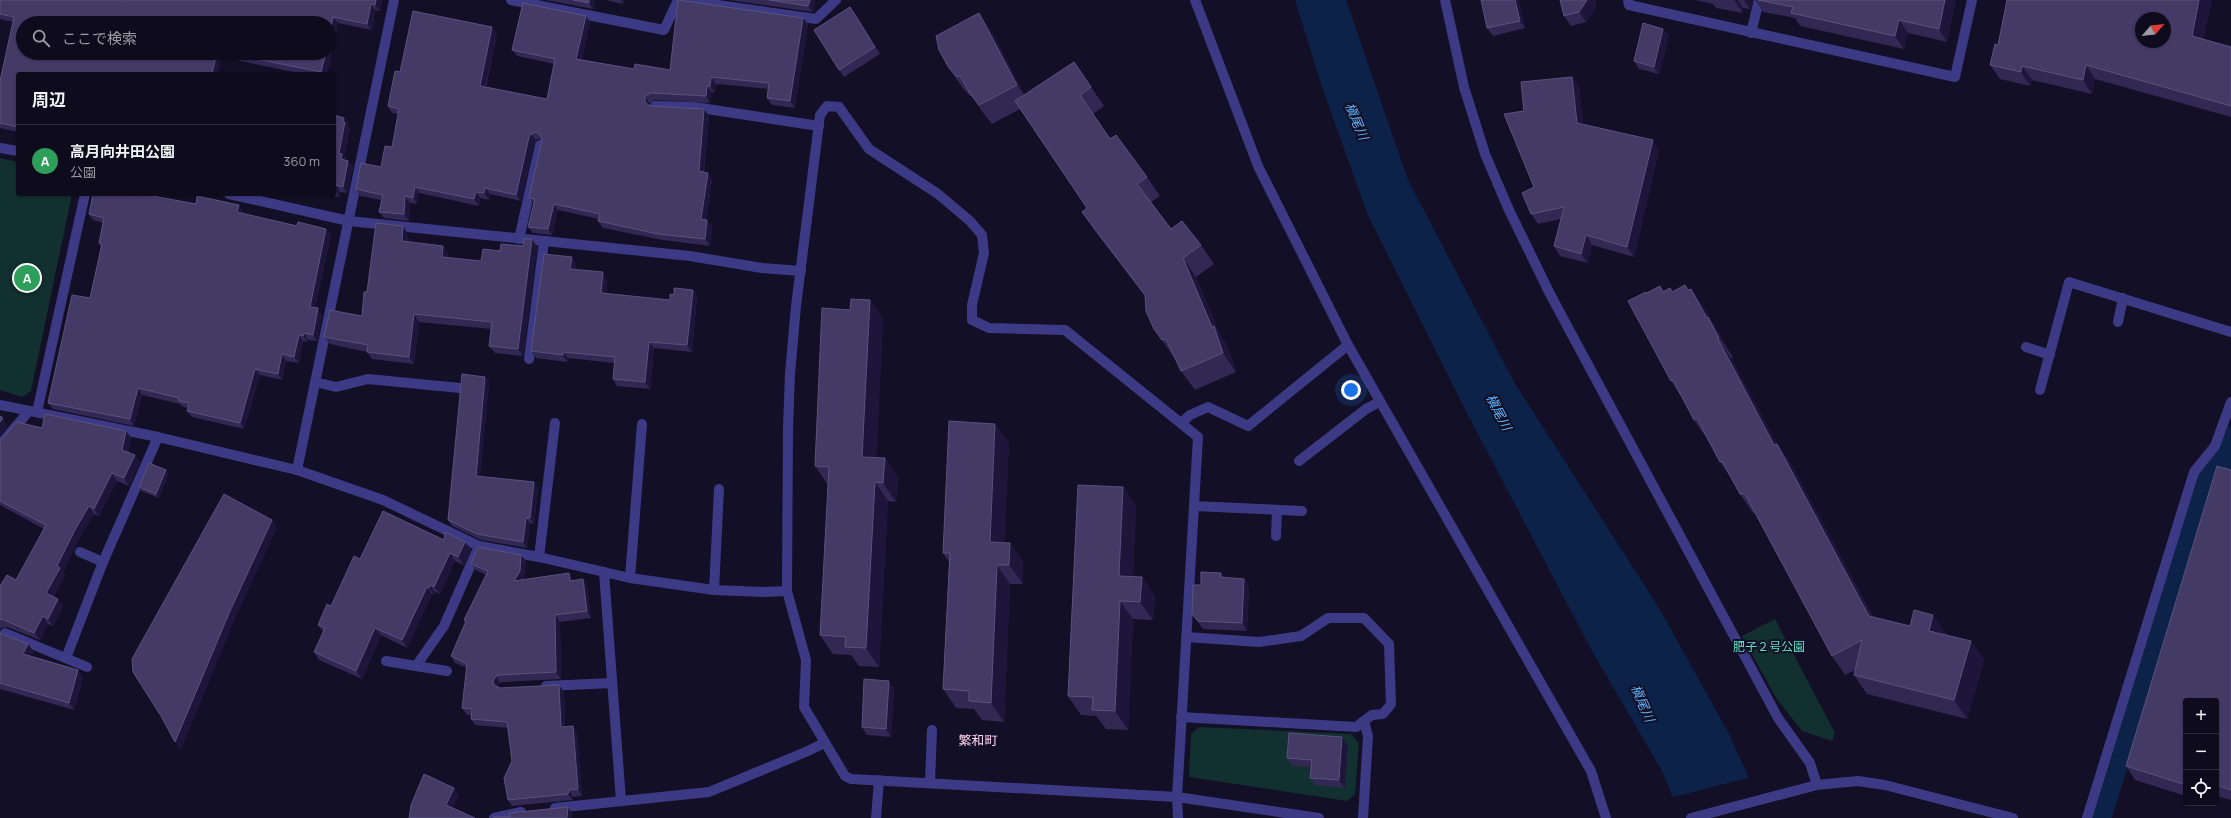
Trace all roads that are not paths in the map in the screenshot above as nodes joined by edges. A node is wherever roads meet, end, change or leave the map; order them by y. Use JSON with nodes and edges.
{"nodes":[{"id":1,"x":394,"y":0,"type":"edge"},
{"id":2,"x":511,"y":0,"type":"edge"},
{"id":3,"x":678,"y":0,"type":"edge"},
{"id":4,"x":683,"y":0,"type":"edge"},
{"id":5,"x":836,"y":0,"type":"edge"},
{"id":6,"x":1195,"y":0,"type":"edge"},
{"id":7,"x":1444,"y":0,"type":"edge"},
{"id":8,"x":1628,"y":0,"type":"edge"},
{"id":9,"x":1758,"y":0,"type":"edge"},
{"id":10,"x":1972,"y":0,"type":"edge"},
{"id":11,"x":1751,"y":33,"type":"junction"},
{"id":12,"x":655,"y":106,"type":"edge"},
{"id":13,"x":819,"y":126,"type":"junction"},
{"id":14,"x":540,"y":145,"type":"edge"},
{"id":15,"x":0,"y":148,"type":"edge"},
{"id":16,"x":16,"y":151,"type":"edge"},
{"id":17,"x":85,"y":196,"type":"edge"},
{"id":18,"x":238,"y":196,"type":"edge"},
{"id":19,"x":349,"y":221,"type":"junction"},
{"id":20,"x":519,"y":239,"type":"junction"},
{"id":21,"x":544,"y":242,"type":"junction"},
{"id":22,"x":801,"y":271,"type":"junction"},
{"id":23,"x":2123,"y":298,"type":"junction"},
{"id":24,"x":2118,"y":322,"type":"dead end"},
{"id":25,"x":2231,"y":332,"type":"edge"},
{"id":26,"x":1348,"y":345,"type":"junction"},
{"id":27,"x":2026,"y":347,"type":"dead end"},
{"id":28,"x":2050,"y":355,"type":"junction"},
{"id":29,"x":529,"y":359,"type":"dead end"},
{"id":30,"x":315,"y":382,"type":"junction"},
{"id":31,"x":460,"y":388,"type":"edge"},
{"id":32,"x":2040,"y":390,"type":"dead end"},
{"id":33,"x":1379,"y":402,"type":"junction"},
{"id":34,"x":2231,"y":402,"type":"edge"},
{"id":35,"x":0,"y":405,"type":"edge"},
{"id":36,"x":33,"y":411,"type":"junction"},
{"id":37,"x":555,"y":423,"type":"dead end"},
{"id":38,"x":1181,"y":423,"type":"junction"},
{"id":39,"x":642,"y":424,"type":"dead end"},
{"id":40,"x":158,"y":437,"type":"junction"},
{"id":41,"x":0,"y":445,"type":"edge"},
{"id":42,"x":1299,"y":461,"type":"dead end"},
{"id":43,"x":297,"y":470,"type":"junction"},
{"id":44,"x":719,"y":489,"type":"dead end"},
{"id":45,"x":1194,"y":506,"type":"junction"},
{"id":46,"x":1277,"y":510,"type":"junction"},
{"id":47,"x":1302,"y":511,"type":"dead end"},
{"id":48,"x":1276,"y":536,"type":"dead end"},
{"id":49,"x":479,"y":546,"type":"junction"},
{"id":50,"x":80,"y":552,"type":"dead end"},
{"id":51,"x":539,"y":557,"type":"junction"},
{"id":52,"x":103,"y":562,"type":"junction"},
{"id":53,"x":604,"y":572,"type":"junction"},
{"id":54,"x":630,"y":578,"type":"junction"},
{"id":55,"x":714,"y":590,"type":"junction"},
{"id":56,"x":787,"y":591,"type":"junction"},
{"id":57,"x":5,"y":634,"type":"edge"},
{"id":58,"x":1187,"y":637,"type":"junction"},
{"id":59,"x":66,"y":658,"type":"junction"},
{"id":60,"x":386,"y":661,"type":"dead end"},
{"id":61,"x":87,"y":666,"type":"dead end"},
{"id":62,"x":416,"y":666,"type":"junction"},
{"id":63,"x":447,"y":671,"type":"dead end"},
{"id":64,"x":612,"y":683,"type":"junction"},
{"id":65,"x":535,"y":687,"type":"edge"},
{"id":66,"x":1181,"y":717,"type":"junction"},
{"id":67,"x":1364,"y":721,"type":"junction"},
{"id":68,"x":932,"y":730,"type":"dead end"},
{"id":69,"x":824,"y":743,"type":"junction"},
{"id":70,"x":879,"y":780,"type":"junction"},
{"id":71,"x":930,"y":783,"type":"junction"},
{"id":72,"x":1817,"y":785,"type":"junction"},
{"id":73,"x":1177,"y":797,"type":"junction"},
{"id":74,"x":621,"y":801,"type":"junction"},
{"id":75,"x":494,"y":818,"type":"edge"},
{"id":76,"x":876,"y":818,"type":"edge"},
{"id":77,"x":1178,"y":818,"type":"edge"},
{"id":78,"x":1319,"y":818,"type":"edge"},
{"id":79,"x":1363,"y":818,"type":"edge"},
{"id":80,"x":1606,"y":818,"type":"edge"},
{"id":81,"x":1691,"y":818,"type":"edge"},
{"id":82,"x":2013,"y":818,"type":"edge"},
{"id":83,"x":2087,"y":818,"type":"edge"}],
"edges":[{"from":1,"to":19,"type":"street"},
{"from":2,"to":3,"type":"street"},
{"from":4,"to":5,"type":"street"},
{"from":6,"to":26,"type":"street"},
{"from":7,"to":72,"type":"street"},
{"from":8,"to":11,"type":"street"},
{"from":9,"to":11,"type":"street"},
{"from":10,"to":11,"type":"street"},
{"from":12,"to":13,"type":"street"},
{"from":13,"to":22,"type":"street"},
{"from":13,"to":38,"type":"street"},
{"from":14,"to":20,"type":"street"},
{"from":15,"to":16,"type":"street"},
{"from":17,"to":36,"type":"street"},
{"from":18,"to":19,"type":"street"},
{"from":19,"to":20,"type":"street"},
{"from":19,"to":30,"type":"street"},
{"from":20,"to":21,"type":"street"},
{"from":21,"to":22,"type":"street"},
{"from":21,"to":29,"type":"street"},
{"from":22,"to":56,"type":"street"},
{"from":23,"to":24,"type":"street"},
{"from":23,"to":25,"type":"street"},
{"from":23,"to":28,"type":"street"},
{"from":26,"to":33,"type":"street"},
{"from":26,"to":38,"type":"street"},
{"from":27,"to":28,"type":"street"},
{"from":28,"to":32,"type":"street"},
{"from":30,"to":31,"type":"street"},
{"from":30,"to":43,"type":"street"},
{"from":33,"to":42,"type":"street"},
{"from":33,"to":80,"type":"street"},
{"from":34,"to":83,"type":"street"},
{"from":35,"to":36,"type":"street"},
{"from":36,"to":40,"type":"street"},
{"from":36,"to":41,"type":"street"},
{"from":37,"to":51,"type":"street"},
{"from":38,"to":45,"type":"street"},
{"from":39,"to":54,"type":"street"},
{"from":40,"to":43,"type":"street"},
{"from":40,"to":52,"type":"street"},
{"from":43,"to":49,"type":"street"},
{"from":44,"to":55,"type":"street"},
{"from":45,"to":46,"type":"street"},
{"from":45,"to":58,"type":"street"},
{"from":46,"to":47,"type":"street"},
{"from":46,"to":48,"type":"street"},
{"from":49,"to":51,"type":"street"},
{"from":49,"to":62,"type":"street"},
{"from":50,"to":52,"type":"street"},
{"from":51,"to":53,"type":"street"},
{"from":52,"to":59,"type":"street"},
{"from":53,"to":54,"type":"street"},
{"from":53,"to":64,"type":"street"},
{"from":54,"to":55,"type":"street"},
{"from":55,"to":56,"type":"street"},
{"from":56,"to":69,"type":"street"},
{"from":57,"to":59,"type":"street"},
{"from":58,"to":66,"type":"street"},
{"from":58,"to":67,"type":"street"},
{"from":59,"to":61,"type":"street"},
{"from":60,"to":62,"type":"street"},
{"from":62,"to":63,"type":"street"},
{"from":64,"to":65,"type":"street"},
{"from":64,"to":74,"type":"street"},
{"from":66,"to":67,"type":"street"},
{"from":66,"to":73,"type":"street"},
{"from":67,"to":79,"type":"street"},
{"from":68,"to":71,"type":"street"},
{"from":69,"to":70,"type":"street"},
{"from":69,"to":74,"type":"street"},
{"from":70,"to":71,"type":"street"},
{"from":70,"to":76,"type":"street"},
{"from":71,"to":73,"type":"street"},
{"from":72,"to":81,"type":"street"},
{"from":72,"to":82,"type":"street"},
{"from":73,"to":77,"type":"street"},
{"from":73,"to":78,"type":"street"},
{"from":74,"to":75,"type":"street"}]}
